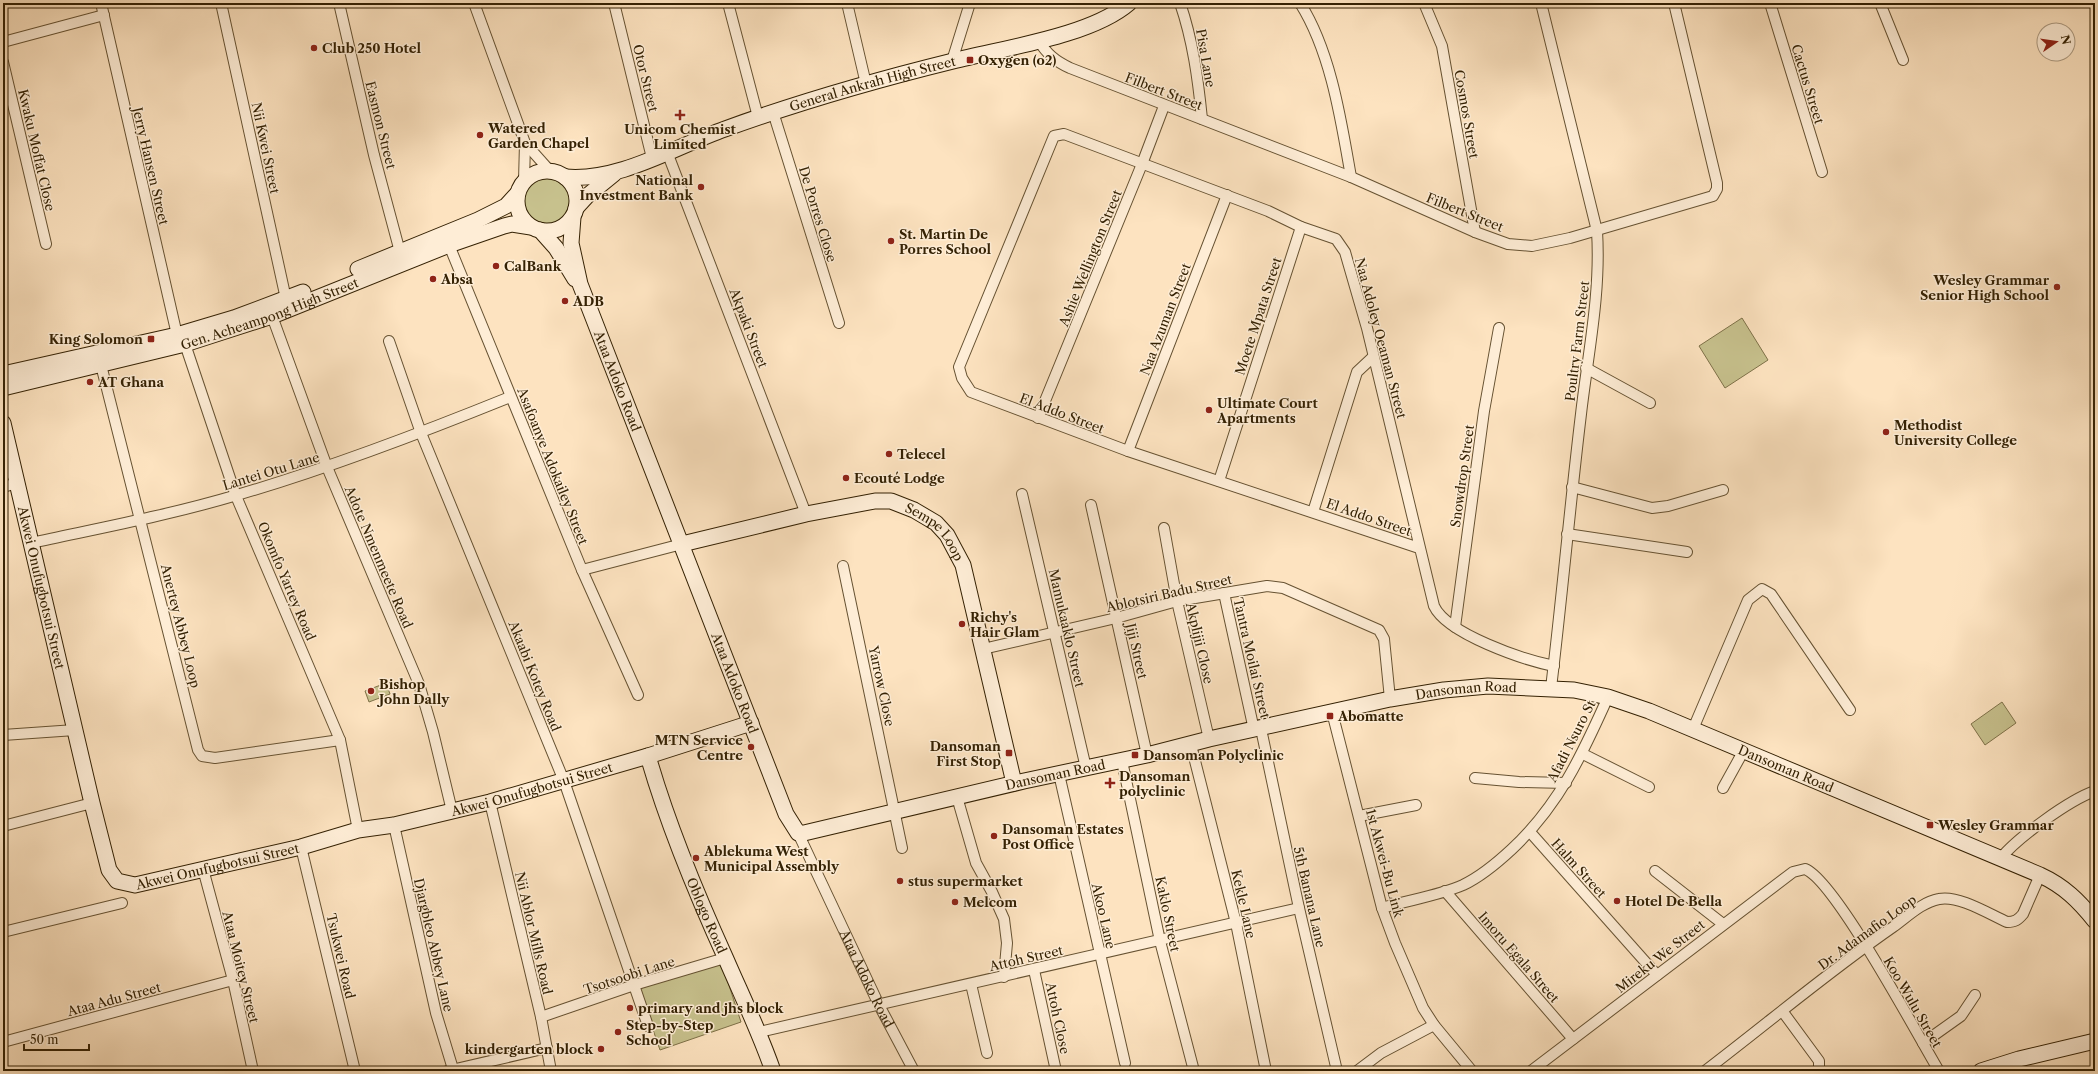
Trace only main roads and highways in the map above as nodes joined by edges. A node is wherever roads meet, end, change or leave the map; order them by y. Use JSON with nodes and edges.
{"nodes":[{"id":1,"x":1129,"y":3,"type":"edge"},
{"id":2,"x":616,"y":173,"type":"junction"},
{"id":3,"x":565,"y":177,"type":"junction"},
{"id":4,"x":521,"y":188,"type":"junction"},
{"id":5,"x":574,"y":212,"type":"junction"},
{"id":6,"x":535,"y":228,"type":"junction"},
{"id":7,"x":580,"y":284,"type":"junction"},
{"id":8,"x":181,"y":340,"type":"junction"},
{"id":9,"x":3,"y":374,"type":"edge"},
{"id":10,"x":3,"y":388,"type":"edge"},
{"id":11,"x":3,"y":423,"type":"edge"},
{"id":12,"x":10,"y":485,"type":"edge"},
{"id":13,"x":682,"y":544,"type":"junction"},
{"id":14,"x":751,"y":723,"type":"junction"},
{"id":15,"x":648,"y":756,"type":"junction"},
{"id":16,"x":1014,"y":783,"type":"junction"},
{"id":17,"x":798,"y":833,"type":"joint"},
{"id":18,"x":2095,"y":921,"type":"edge"},
{"id":19,"x":2095,"y":1041,"type":"edge"},
{"id":20,"x":2069,"y":1047,"type":"junction"},
{"id":21,"x":2095,"y":1048,"type":"edge"},
{"id":22,"x":773,"y":1071,"type":"edge"},
{"id":23,"x":1981,"y":1071,"type":"edge"}],
"edges":[{"from":1,"to":2,"type":"main road","name":"General Ankrah High Street"},
{"from":2,"to":3,"type":"main road","name":"General Ankrah High Street"},
{"from":2,"to":5,"type":"main road","name":"General Ankrah High Street"},
{"from":3,"to":4,"type":"main road"},
{"from":3,"to":5,"type":"main road"},
{"from":4,"to":6,"type":"main road"},
{"from":4,"to":8,"type":"main road","name":"Gen. Acheampong High Street"},
{"from":5,"to":6,"type":"main road"},
{"from":5,"to":7,"type":"main road","name":"Ataa Adoko Road"},
{"from":6,"to":7,"type":"main road","name":"Ataa Adoko Road"},
{"from":6,"to":8,"type":"main road","name":"Gen. Acheampong High Street"},
{"from":7,"to":13,"type":"main road","name":"Ataa Adoko Road"},
{"from":8,"to":9,"type":"main road","name":"Gen. Acheampong High Street"},
{"from":8,"to":10,"type":"main road","name":"Gen. Acheampong High Street"},
{"from":11,"to":12,"type":"main road","name":"Akwei Onufugbotsui Street"},
{"from":12,"to":15,"type":"main road","name":"Akwei Onufugbotsui Street"},
{"from":13,"to":14,"type":"main road","name":"Ataa Adoko Road"},
{"from":13,"to":16,"type":"main road","name":"Sempe Loop"},
{"from":14,"to":15,"type":"main road","name":"Akwei Onufugbotsui Street"},
{"from":14,"to":17,"type":"main road","name":"Ataa Adoko Road"},
{"from":15,"to":22,"type":"main road","name":"Oblogo Road"},
{"from":16,"to":17,"type":"main road","name":"Dansoman Road"},
{"from":16,"to":18,"type":"main road","name":"Dansoman Road"},
{"from":19,"to":20,"type":"main road"},
{"from":20,"to":21,"type":"main road"},
{"from":20,"to":23,"type":"main road"}]}
